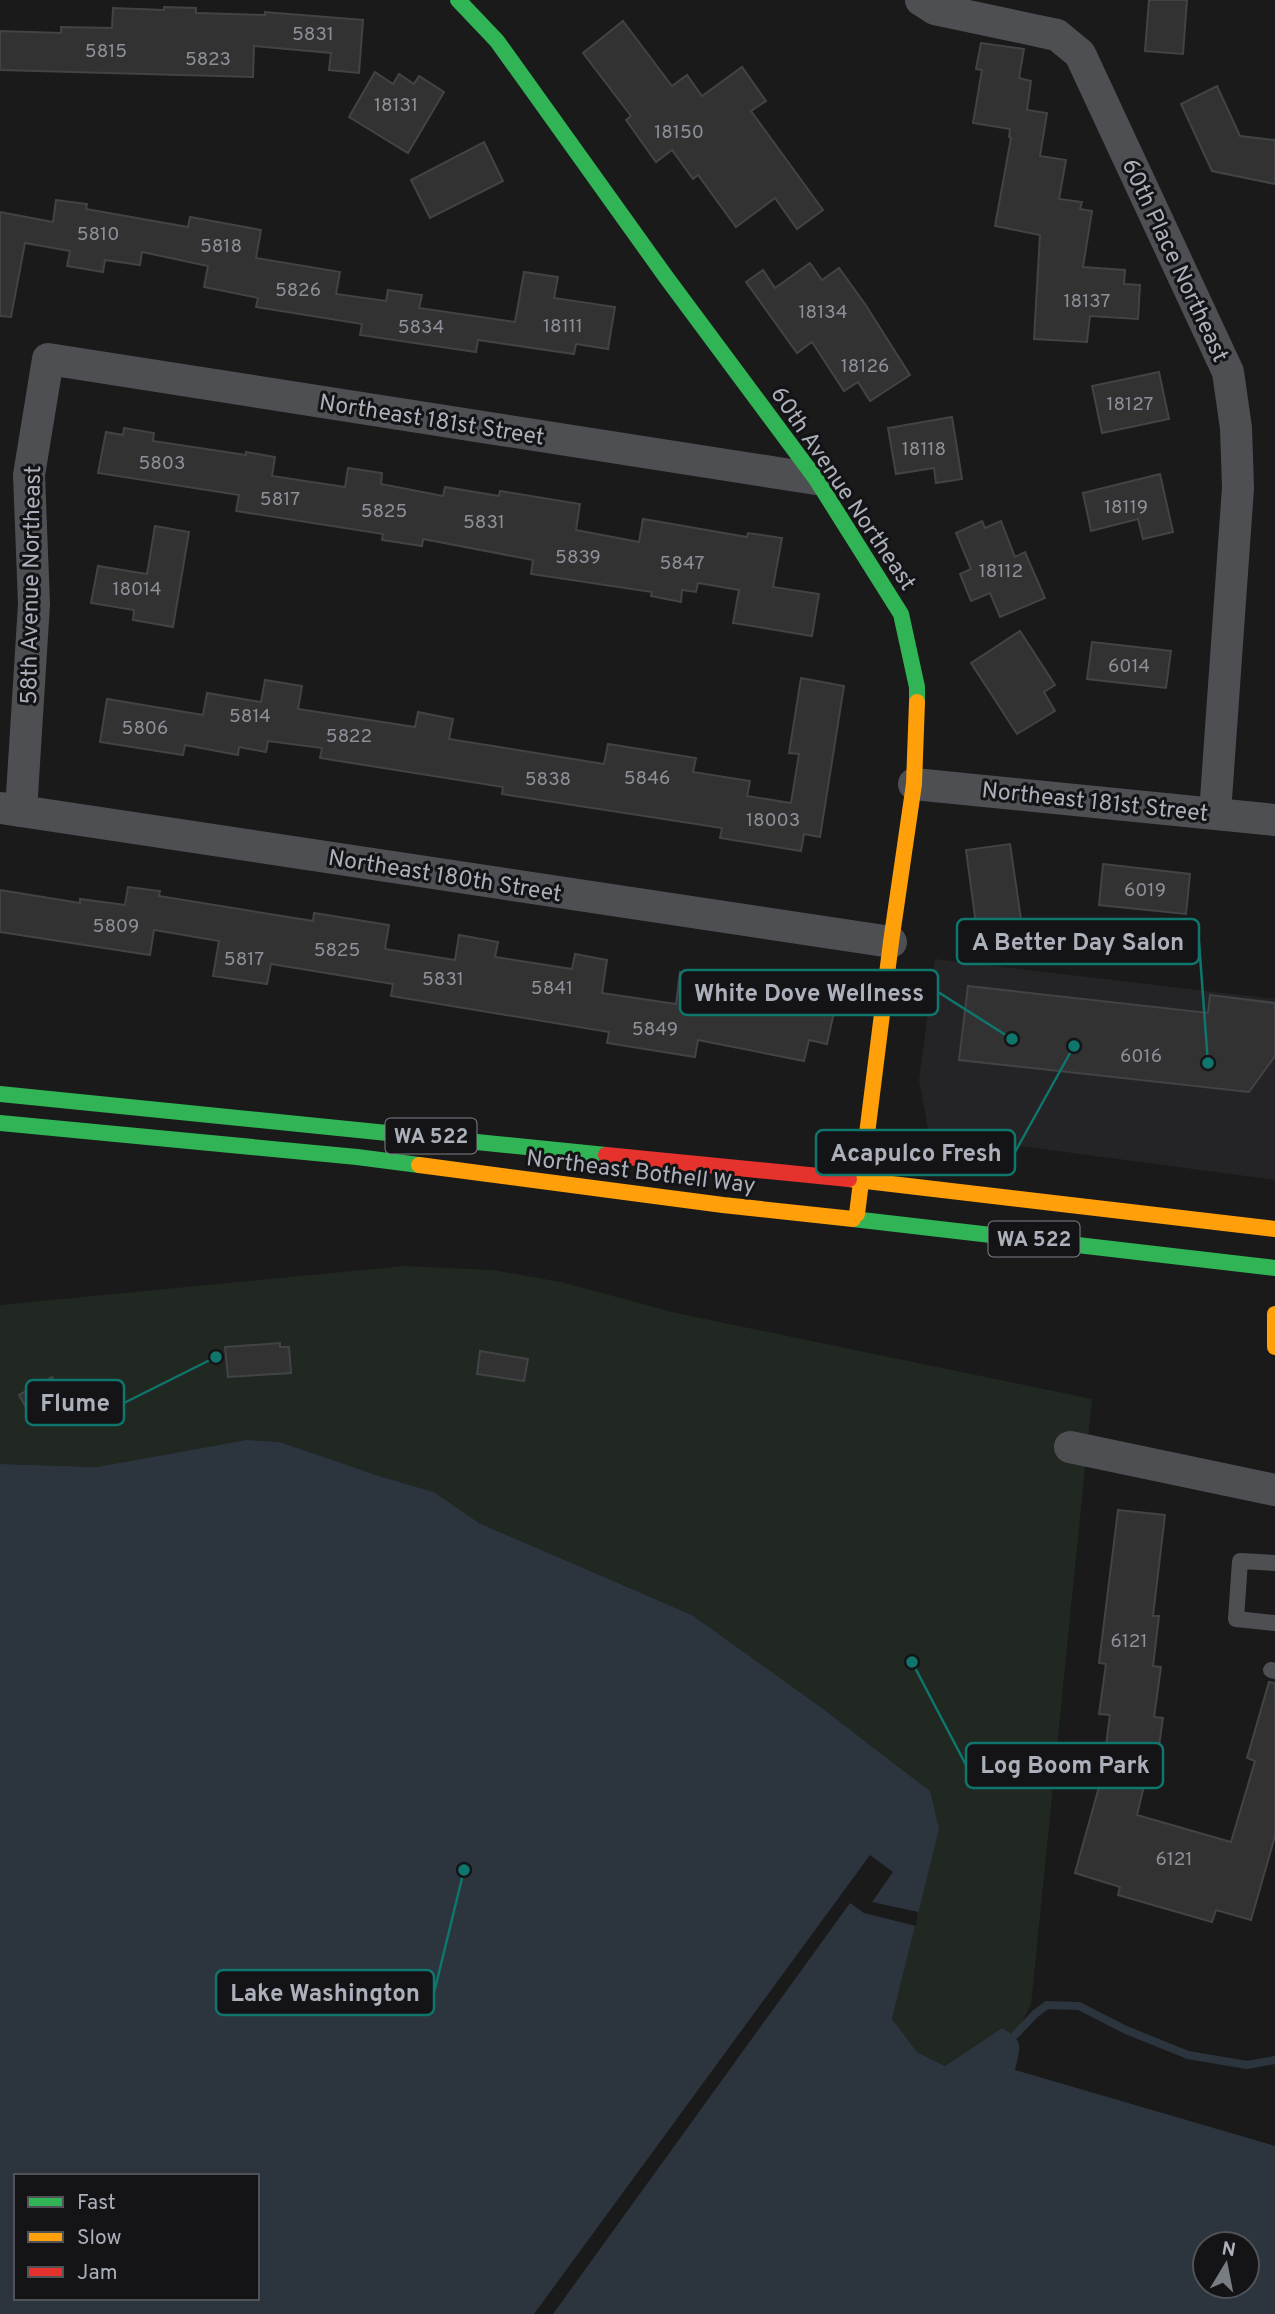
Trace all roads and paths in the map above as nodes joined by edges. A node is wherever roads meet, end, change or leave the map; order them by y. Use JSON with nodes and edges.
{"nodes":[{"id":1,"x":458,"y":0,"type":"edge"},
{"id":2,"x":921,"y":0,"type":"edge"},
{"id":3,"x":48,"y":359,"type":"joint"},
{"id":4,"x":816,"y":480,"type":"junction"},
{"id":5,"x":914,"y":783,"type":"junction"},
{"id":6,"x":10,"y":809,"type":"edge"},
{"id":7,"x":1215,"y":813,"type":"junction"},
{"id":8,"x":1275,"y":820,"type":"edge"},
{"id":9,"x":891,"y":942,"type":"junction"},
{"id":10,"x":0,"y":1094,"type":"edge"},
{"id":11,"x":0,"y":1123,"type":"edge"},
{"id":12,"x":861,"y":1180,"type":"junction"},
{"id":13,"x":856,"y":1219,"type":"junction"},
{"id":14,"x":1275,"y":1229,"type":"edge"},
{"id":15,"x":1275,"y":1268,"type":"edge"},
{"id":16,"x":1275,"y":1318,"type":"edge"},
{"id":17,"x":1275,"y":1347,"type":"edge"},
{"id":18,"x":1070,"y":1447,"type":"dead end"},
{"id":19,"x":1275,"y":1490,"type":"edge"},
{"id":20,"x":1275,"y":1563,"type":"edge"},
{"id":21,"x":1275,"y":1623,"type":"edge"}],
"edges":[{"from":1,"to":4,"type":"main road","name":"60th Avenue Northeast"},
{"from":2,"to":7,"type":"street","name":"60th Place Northeast"},
{"from":3,"to":4,"type":"street","name":"Northeast 181st Street"},
{"from":3,"to":6,"type":"street","name":"58th Avenue Northeast"},
{"from":4,"to":5,"type":"main road","name":"60th Avenue Northeast"},
{"from":5,"to":7,"type":"street","name":"Northeast 181st Street"},
{"from":5,"to":9,"type":"main road","name":"60th Avenue Northeast"},
{"from":6,"to":9,"type":"street","name":"Northeast 180th Street"},
{"from":7,"to":8,"type":"street","name":"Northeast 181st Street"},
{"from":9,"to":12,"type":"main road","name":"60th Avenue Northeast"},
{"from":10,"to":12,"type":"main road","name":"Northeast Bothell Way","number":"WA 522"},
{"from":11,"to":13,"type":"main road","name":"Northeast Bothell Way","number":"WA 522"},
{"from":12,"to":13,"type":"main road","name":"60th Avenue Northeast"},
{"from":12,"to":14,"type":"main road","name":"Northeast Bothell Way","number":"WA 522"},
{"from":13,"to":15,"type":"main road","name":"Northeast Bothell Way","number":"WA 522"},
{"from":16,"to":17,"type":"main road"},
{"from":18,"to":19,"type":"street"},
{"from":20,"to":21,"type":"lane"}]}
